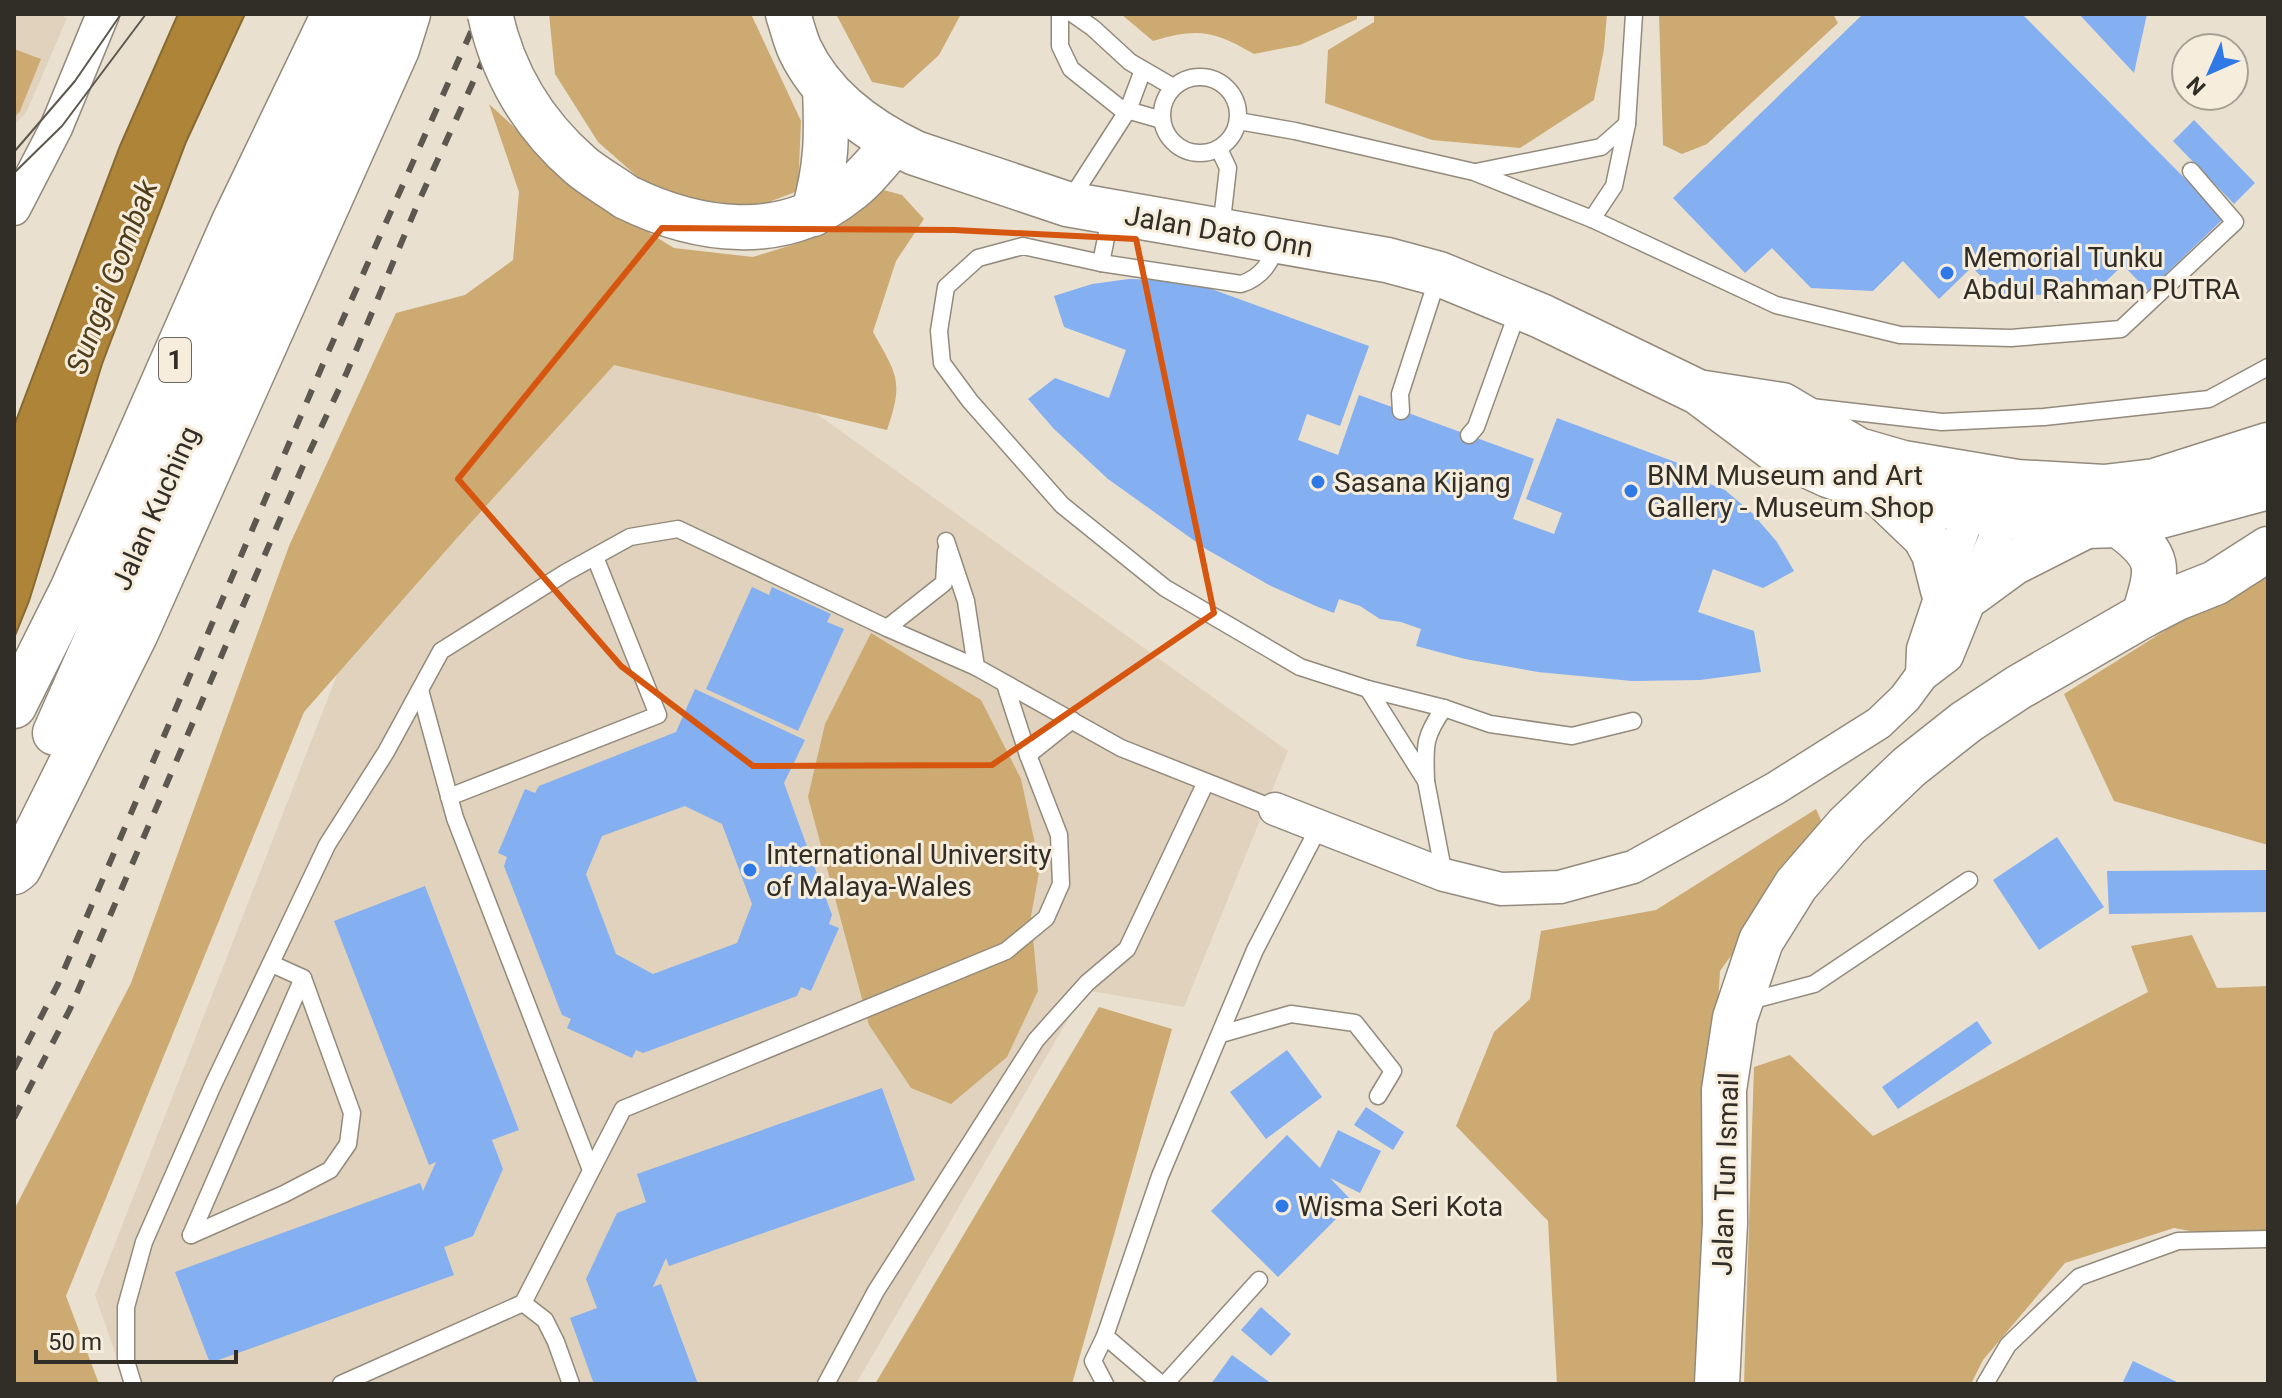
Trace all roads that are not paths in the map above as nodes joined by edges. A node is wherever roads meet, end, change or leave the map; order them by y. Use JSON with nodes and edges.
{"nodes":[{"id":1,"x":103,"y":14,"type":"edge"},
{"id":2,"x":334,"y":14,"type":"edge"},
{"id":3,"x":370,"y":14,"type":"edge"},
{"id":4,"x":408,"y":14,"type":"edge"},
{"id":5,"x":490,"y":14,"type":"edge"},
{"id":6,"x":788,"y":14,"type":"edge"},
{"id":7,"x":1060,"y":14,"type":"edge"},
{"id":8,"x":1073,"y":14,"type":"edge"},
{"id":9,"x":1634,"y":14,"type":"edge"},
{"id":10,"x":1143,"y":70,"type":"junction"},
{"id":11,"x":1173,"y":87,"type":"junction"},
{"id":12,"x":825,"y":88,"type":"junction"},
{"id":13,"x":1128,"y":110,"type":"junction"},
{"id":14,"x":1162,"y":120,"type":"junction"},
{"id":15,"x":1238,"y":121,"type":"junction"},
{"id":16,"x":1627,"y":124,"type":"junction"},
{"id":17,"x":894,"y":143,"type":"junction"},
{"id":18,"x":1219,"y":149,"type":"junction"},
{"id":19,"x":2191,"y":171,"type":"dead end"},
{"id":20,"x":1474,"y":172,"type":"junction"},
{"id":21,"x":1067,"y":204,"type":"junction"},
{"id":22,"x":14,"y":209,"type":"edge"},
{"id":23,"x":1111,"y":212,"type":"junction"},
{"id":24,"x":813,"y":214,"type":"junction"},
{"id":25,"x":1592,"y":219,"type":"junction"},
{"id":26,"x":1220,"y":233,"type":"junction"},
{"id":27,"x":1279,"y":243,"type":"junction"},
{"id":28,"x":1101,"y":263,"type":"junction"},
{"id":29,"x":1439,"y":274,"type":"junction"},
{"id":30,"x":1520,"y":306,"type":"junction"},
{"id":31,"x":2268,"y":367,"type":"edge"},
{"id":32,"x":1698,"y":392,"type":"junction"},
{"id":33,"x":1782,"y":405,"type":"junction"},
{"id":34,"x":1401,"y":411,"type":"dead end"},
{"id":35,"x":1469,"y":435,"type":"dead end"},
{"id":36,"x":2258,"y":467,"type":"edge"},
{"id":37,"x":1879,"y":493,"type":"junction"},
{"id":38,"x":1993,"y":496,"type":"junction"},
{"id":39,"x":2102,"y":525,"type":"junction"},
{"id":40,"x":2267,"y":549,"type":"edge"},
{"id":41,"x":595,"y":557,"type":"junction"},
{"id":42,"x":1958,"y":592,"type":"junction"},
{"id":43,"x":2160,"y":606,"type":"junction"},
{"id":44,"x":887,"y":628,"type":"junction"},
{"id":45,"x":976,"y":667,"type":"junction"},
{"id":46,"x":1005,"y":684,"type":"junction"},
{"id":47,"x":1368,"y":689,"type":"junction"},
{"id":48,"x":420,"y":690,"type":"junction"},
{"id":49,"x":14,"y":706,"type":"edge"},
{"id":50,"x":1444,"y":708,"type":"junction"},
{"id":51,"x":1072,"y":720,"type":"junction"},
{"id":52,"x":1633,"y":721,"type":"dead end"},
{"id":53,"x":1028,"y":755,"type":"junction"},
{"id":54,"x":1426,"y":781,"type":"junction"},
{"id":55,"x":1206,"y":782,"type":"junction"},
{"id":56,"x":449,"y":797,"type":"junction"},
{"id":57,"x":1275,"y":809,"type":"joint"},
{"id":58,"x":14,"y":824,"type":"edge"},
{"id":59,"x":1320,"y":825,"type":"junction"},
{"id":60,"x":14,"y":872,"type":"edge"},
{"id":61,"x":1444,"y":875,"type":"junction"},
{"id":62,"x":1969,"y":880,"type":"dead end"},
{"id":63,"x":272,"y":964,"type":"junction"},
{"id":64,"x":303,"y":978,"type":"junction"},
{"id":65,"x":1740,"y":1003,"type":"junction"},
{"id":66,"x":1221,"y":1034,"type":"junction"},
{"id":67,"x":1378,"y":1096,"type":"dead end"},
{"id":68,"x":591,"y":1170,"type":"junction"},
{"id":69,"x":2268,"y":1239,"type":"edge"},
{"id":70,"x":1259,"y":1280,"type":"dead end"},
{"id":71,"x":523,"y":1303,"type":"junction"},
{"id":72,"x":1105,"y":1336,"type":"junction"},
{"id":73,"x":133,"y":1384,"type":"edge"},
{"id":74,"x":341,"y":1384,"type":"edge"},
{"id":75,"x":571,"y":1384,"type":"edge"},
{"id":76,"x":826,"y":1384,"type":"edge"},
{"id":77,"x":1105,"y":1384,"type":"edge"},
{"id":78,"x":1163,"y":1384,"type":"edge"},
{"id":79,"x":1717,"y":1384,"type":"edge"},
{"id":80,"x":1985,"y":1384,"type":"edge"}],
"edges":[{"from":1,"to":22,"type":"street"},
{"from":2,"to":49,"type":"main road","name":"Jalan Kuching","number":"1"},
{"from":3,"to":58,"type":"main road","name":"Jalan Kuching","number":"1"},
{"from":4,"to":60,"type":"main road"},
{"from":5,"to":24,"type":"main road","bridge":true},
{"from":6,"to":12,"type":"main road","name":"Jalan Dato Onn"},
{"from":7,"to":13,"type":"lane"},
{"from":8,"to":10,"type":"lane"},
{"from":9,"to":16,"type":"lane"},
{"from":10,"to":11,"type":"lane"},
{"from":10,"to":13,"type":"lane"},
{"from":11,"to":14,"type":"lane"},
{"from":11,"to":15,"type":"lane"},
{"from":12,"to":17,"type":"main road","name":"Jalan Dato Onn"},
{"from":12,"to":24,"type":"main road"},
{"from":13,"to":14,"type":"lane"},
{"from":13,"to":21,"type":"lane"},
{"from":14,"to":18,"type":"lane"},
{"from":15,"to":18,"type":"lane"},
{"from":15,"to":20,"type":"lane"},
{"from":16,"to":20,"type":"lane"},
{"from":16,"to":25,"type":"lane"},
{"from":17,"to":21,"type":"main road","name":"Jalan Dato Onn"},
{"from":17,"to":24,"type":"main road"},
{"from":18,"to":26,"type":"lane"},
{"from":19,"to":25,"type":"lane"},
{"from":20,"to":25,"type":"lane"},
{"from":21,"to":23,"type":"main road","name":"Jalan Dato Onn"},
{"from":23,"to":26,"type":"main road","name":"Jalan Dato Onn"},
{"from":23,"to":28,"type":"lane"},
{"from":26,"to":27,"type":"main road","name":"Jalan Dato Onn"},
{"from":27,"to":28,"type":"lane"},
{"from":27,"to":29,"type":"main road","name":"Jalan Dato Onn"},
{"from":28,"to":47,"type":"lane"},
{"from":29,"to":30,"type":"main road","name":"Jalan Dato Onn"},
{"from":29,"to":34,"type":"lane"},
{"from":30,"to":32,"type":"main road","name":"Jalan Dato Onn"},
{"from":30,"to":35,"type":"lane"},
{"from":31,"to":33,"type":"lane"},
{"from":32,"to":33,"type":"main road","name":"Jalan Dato Onn"},
{"from":32,"to":37,"type":"main road","name":"Jalan Dato Onn"},
{"from":33,"to":38,"type":"main road","name":"Jalan Dato Onn"},
{"from":36,"to":38,"type":"main road"},
{"from":36,"to":39,"type":"main road"},
{"from":36,"to":43,"type":"main road","name":"Jalan Tun Ismail"},
{"from":37,"to":38,"type":"main road","name":"Jalan Dato Onn"},
{"from":37,"to":42,"type":"main road"},
{"from":38,"to":39,"type":"main road"},
{"from":38,"to":42,"type":"street"},
{"from":39,"to":42,"type":"main road"},
{"from":39,"to":43,"type":"main road"},
{"from":40,"to":43,"type":"main road","name":"Jalan Tun Ismail"},
{"from":41,"to":44,"type":"lane"},
{"from":41,"to":48,"type":"lane"},
{"from":41,"to":56,"type":"lane"},
{"from":42,"to":61,"type":"street"},
{"from":43,"to":65,"type":"main road","name":"Jalan Tun Ismail"},
{"from":44,"to":45,"type":"lane"},
{"from":44,"to":45,"type":"lane"},
{"from":45,"to":46,"type":"lane"},
{"from":46,"to":51,"type":"lane"},
{"from":46,"to":53,"type":"lane"},
{"from":47,"to":50,"type":"lane"},
{"from":47,"to":54,"type":"lane"},
{"from":48,"to":56,"type":"lane"},
{"from":48,"to":63,"type":"lane"},
{"from":50,"to":52,"type":"lane"},
{"from":50,"to":54,"type":"lane"},
{"from":51,"to":53,"type":"lane"},
{"from":51,"to":55,"type":"lane"},
{"from":53,"to":68,"type":"lane"},
{"from":54,"to":61,"type":"lane"},
{"from":55,"to":57,"type":"lane"},
{"from":55,"to":76,"type":"lane"},
{"from":56,"to":68,"type":"lane"},
{"from":57,"to":59,"type":"street"},
{"from":59,"to":61,"type":"street"},
{"from":59,"to":66,"type":"lane"},
{"from":62,"to":65,"type":"lane"},
{"from":63,"to":64,"type":"lane"},
{"from":63,"to":73,"type":"lane"},
{"from":64,"to":64,"type":"lane"},
{"from":65,"to":79,"type":"main road","name":"Jalan Tun Ismail"},
{"from":66,"to":67,"type":"lane"},
{"from":66,"to":72,"type":"lane"},
{"from":68,"to":71,"type":"lane"},
{"from":69,"to":80,"type":"lane"},
{"from":70,"to":78,"type":"lane"},
{"from":71,"to":74,"type":"lane"},
{"from":71,"to":75,"type":"lane"},
{"from":72,"to":77,"type":"lane"},
{"from":72,"to":78,"type":"lane"}]}
